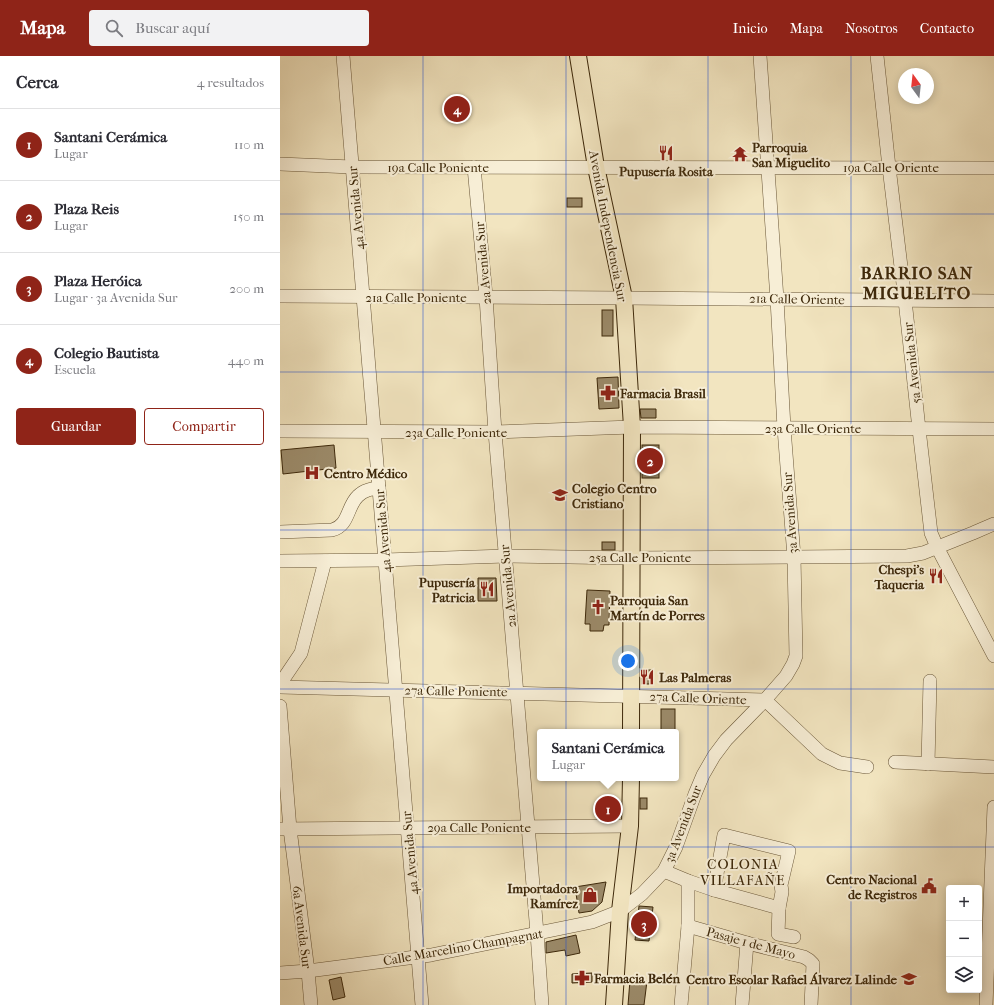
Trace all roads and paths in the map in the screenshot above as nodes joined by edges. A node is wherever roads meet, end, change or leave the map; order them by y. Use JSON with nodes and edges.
{"nodes":[{"id":1,"x":343,"y":56,"type":"edge"},
{"id":2,"x":578,"y":56,"type":"edge"},
{"id":3,"x":760,"y":56,"type":"edge"},
{"id":4,"x":877,"y":56,"type":"edge"},
{"id":5,"x":280,"y":164,"type":"edge"},
{"id":6,"x":352,"y":167,"type":"junction"},
{"id":7,"x":474,"y":167,"type":"junction"},
{"id":8,"x":596,"y":167,"type":"junction"},
{"id":9,"x":767,"y":167,"type":"junction"},
{"id":10,"x":889,"y":167,"type":"junction"},
{"id":11,"x":994,"y":168,"type":"edge"},
{"id":12,"x":280,"y":296,"type":"edge"},
{"id":13,"x":363,"y":296,"type":"junction"},
{"id":14,"x":486,"y":297,"type":"junction"},
{"id":15,"x":624,"y":298,"type":"junction"},
{"id":16,"x":777,"y":299,"type":"junction"},
{"id":17,"x":905,"y":300,"type":"junction"},
{"id":18,"x":994,"y":301,"type":"edge"},
{"id":19,"x":632,"y":427,"type":"junction"},
{"id":20,"x":784,"y":428,"type":"junction"},
{"id":21,"x":919,"y":429,"type":"junction"},
{"id":22,"x":994,"y":429,"type":"edge"},
{"id":23,"x":280,"y":431,"type":"edge"},
{"id":24,"x":374,"y":432,"type":"junction"},
{"id":25,"x":495,"y":432,"type":"junction"},
{"id":26,"x":379,"y":488,"type":"junction"},
{"id":27,"x":994,"y":524,"type":"edge"},
{"id":28,"x":280,"y":532,"type":"edge"},
{"id":29,"x":937,"y":547,"type":"junction"},
{"id":30,"x":506,"y":556,"type":"junction"},
{"id":31,"x":631,"y":558,"type":"junction"},
{"id":32,"x":794,"y":558,"type":"junction"},
{"id":33,"x":385,"y":560,"type":"junction"},
{"id":34,"x":280,"y":561,"type":"edge"},
{"id":35,"x":325,"y":561,"type":"junction"},
{"id":36,"x":994,"y":656,"type":"edge"},
{"id":37,"x":930,"y":681,"type":"dead end"},
{"id":38,"x":280,"y":686,"type":"edge"},
{"id":39,"x":397,"y":690,"type":"junction"},
{"id":40,"x":517,"y":693,"type":"junction"},
{"id":41,"x":632,"y":696,"type":"junction"},
{"id":42,"x":765,"y":700,"type":"junction"},
{"id":43,"x":280,"y":706,"type":"edge"},
{"id":44,"x":631,"y":729,"type":"edge"},
{"id":45,"x":895,"y":762,"type":"dead end"},
{"id":46,"x":928,"y":764,"type":"junction"},
{"id":47,"x":867,"y":767,"type":"dead end"},
{"id":48,"x":994,"y":768,"type":"edge"},
{"id":49,"x":630,"y":781,"type":"edge"},
{"id":50,"x":994,"y":807,"type":"edge"},
{"id":51,"x":630,"y":826,"type":"junction"},
{"id":52,"x":528,"y":827,"type":"junction"},
{"id":53,"x":408,"y":828,"type":"junction"},
{"id":54,"x":285,"y":829,"type":"edge"},
{"id":55,"x":664,"y":872,"type":"junction"},
{"id":56,"x":688,"y":881,"type":"junction"},
{"id":57,"x":714,"y":890,"type":"junction"},
{"id":58,"x":779,"y":908,"type":"junction"},
{"id":59,"x":620,"y":911,"type":"junction"},
{"id":60,"x":688,"y":926,"type":"junction"},
{"id":61,"x":537,"y":933,"type":"junction"},
{"id":62,"x":794,"y":937,"type":"dead end"},
{"id":63,"x":747,"y":943,"type":"junction"},
{"id":64,"x":418,"y":957,"type":"junction"},
{"id":65,"x":308,"y":971,"type":"junction"},
{"id":66,"x":280,"y":973,"type":"edge"},
{"id":67,"x":311,"y":1005,"type":"edge"},
{"id":68,"x":422,"y":1005,"type":"edge"},
{"id":69,"x":542,"y":1005,"type":"edge"},
{"id":70,"x":614,"y":1005,"type":"edge"},
{"id":71,"x":681,"y":1005,"type":"edge"},
{"id":72,"x":742,"y":1005,"type":"edge"},
{"id":73,"x":811,"y":1005,"type":"edge"},
{"id":74,"x":986,"y":1005,"type":"edge"}],
"edges":[{"from":1,"to":6,"type":"street","name":"4a Avenida Sur"},
{"from":2,"to":8,"type":"main road","name":"Avenida Independencia Sur"},
{"from":3,"to":9,"type":"street","name":"3a Avenida Sur"},
{"from":4,"to":10,"type":"street","name":"5a Avenida Sur"},
{"from":5,"to":6,"type":"street","name":"19a Calle Poniente"},
{"from":6,"to":7,"type":"street","name":"19a Calle Poniente"},
{"from":6,"to":13,"type":"street","name":"4a Avenida Sur"},
{"from":7,"to":8,"type":"street","name":"19a Calle Poniente"},
{"from":7,"to":14,"type":"street","name":"2a Avenida Sur"},
{"from":8,"to":9,"type":"street","name":"19a Calle Oriente"},
{"from":8,"to":15,"type":"main road","name":"Avenida Independencia Sur"},
{"from":9,"to":10,"type":"street","name":"19a Calle Oriente"},
{"from":9,"to":16,"type":"street","name":"3a Avenida Sur"},
{"from":10,"to":11,"type":"street","name":"19a Calle Oriente"},
{"from":10,"to":17,"type":"street","name":"5a Avenida Sur"},
{"from":12,"to":13,"type":"street","name":"21a Calle Poniente"},
{"from":13,"to":14,"type":"street","name":"21a Calle Poniente"},
{"from":13,"to":24,"type":"street","name":"4a Avenida Sur"},
{"from":14,"to":15,"type":"street","name":"21a Calle Poniente"},
{"from":14,"to":25,"type":"street","name":"2a Avenida Sur"},
{"from":15,"to":16,"type":"street","name":"21a Calle Oriente"},
{"from":15,"to":19,"type":"main road","name":"Avenida Independencia Sur"},
{"from":16,"to":17,"type":"street","name":"21a Calle Oriente"},
{"from":16,"to":20,"type":"street","name":"3a Avenida Sur"},
{"from":17,"to":18,"type":"street","name":"21a Calle Oriente"},
{"from":17,"to":21,"type":"street","name":"5a Avenida Sur"},
{"from":19,"to":20,"type":"street","name":"23a Calle Oriente"},
{"from":19,"to":25,"type":"street","name":"23a Calle Poniente"},
{"from":19,"to":31,"type":"main road","name":"Avenida Independencia Sur"},
{"from":20,"to":21,"type":"street","name":"23a Calle Oriente"},
{"from":20,"to":32,"type":"street","name":"3a Avenida Sur"},
{"from":21,"to":22,"type":"street","name":"23a Calle Oriente"},
{"from":21,"to":29,"type":"street","name":"5a Avenida Sur"},
{"from":23,"to":24,"type":"street","name":"23a Calle Poniente"},
{"from":24,"to":25,"type":"street","name":"23a Calle Poniente"},
{"from":24,"to":26,"type":"street","name":"4a Avenida Sur"},
{"from":25,"to":30,"type":"street","name":"2a Avenida Sur"},
{"from":26,"to":28,"type":"street"},
{"from":26,"to":33,"type":"street","name":"4a Avenida Sur"},
{"from":27,"to":29,"type":"street","name":"25a Calle Poniente"},
{"from":29,"to":32,"type":"street","name":"25a Calle Poniente"},
{"from":29,"to":36,"type":"street","name":"5a Avenida Sur"},
{"from":30,"to":31,"type":"street","name":"25a Calle Poniente"},
{"from":30,"to":33,"type":"street","name":"25a Calle Poniente"},
{"from":30,"to":40,"type":"street","name":"2a Avenida Sur"},
{"from":31,"to":32,"type":"street","name":"25a Calle Poniente"},
{"from":31,"to":41,"type":"main road","name":"Avenida Independencia Sur"},
{"from":32,"to":42,"type":"street","name":"3a Avenida Sur"},
{"from":33,"to":35,"type":"street","name":"25a Calle Poniente"},
{"from":33,"to":39,"type":"street","name":"4a Avenida Sur"},
{"from":34,"to":35,"type":"street","name":"25a Calle Poniente"},
{"from":35,"to":38,"type":"street"},
{"from":37,"to":46,"type":"street"},
{"from":38,"to":39,"type":"street","name":"27a Calle Poniente"},
{"from":39,"to":40,"type":"street","name":"27a Calle Poniente"},
{"from":39,"to":53,"type":"street","name":"4a Avenida Sur"},
{"from":40,"to":41,"type":"street","name":"27a Calle Poniente"},
{"from":40,"to":52,"type":"street","name":"2a Avenida Sur"},
{"from":41,"to":42,"type":"street","name":"27a Calle Oriente"},
{"from":41,"to":44,"type":"main road","name":"Avenida Independencia Sur"},
{"from":42,"to":47,"type":"street"},
{"from":42,"to":55,"type":"street","name":"3a Avenida Sur"},
{"from":43,"to":54,"type":"street","name":"6a Avenida Sur"},
{"from":45,"to":46,"type":"street"},
{"from":46,"to":48,"type":"street"},
{"from":49,"to":51,"type":"main road"},
{"from":50,"to":74,"type":"street"},
{"from":51,"to":52,"type":"street","name":"29a Calle Poniente"},
{"from":51,"to":59,"type":"main road"},
{"from":52,"to":53,"type":"street","name":"29a Calle Poniente"},
{"from":52,"to":61,"type":"street","name":"2a Avenida Sur"},
{"from":53,"to":54,"type":"street","name":"29a Calle Poniente"},
{"from":53,"to":64,"type":"street","name":"4a Avenida Sur"},
{"from":54,"to":65,"type":"street","name":"6a Avenida Sur"},
{"from":55,"to":56,"type":"street"},
{"from":55,"to":59,"type":"street","name":"3a Avenida Sur"},
{"from":56,"to":57,"type":"street"},
{"from":56,"to":60,"type":"street"},
{"from":57,"to":58,"type":"street"},
{"from":57,"to":58,"type":"street"},
{"from":58,"to":62,"type":"street"},
{"from":59,"to":61,"type":"street","name":"Calle Marcelino Champagnat"},
{"from":59,"to":70,"type":"main road"},
{"from":60,"to":63,"type":"street","name":"Pasaje 1 de Mayo"},
{"from":60,"to":71,"type":"street"},
{"from":61,"to":64,"type":"street","name":"Calle Marcelino Champagnat"},
{"from":61,"to":69,"type":"street","name":"2a Avenida Sur"},
{"from":63,"to":72,"type":"street"},
{"from":63,"to":73,"type":"street","name":"Pasaje 1 de Mayo"},
{"from":64,"to":65,"type":"street","name":"Calle Marcelino Champagnat"},
{"from":64,"to":68,"type":"street","name":"4a Avenida Sur"},
{"from":65,"to":66,"type":"street","name":"Calle Marcelino Champagnat"},
{"from":65,"to":67,"type":"street","name":"6a Avenida Sur"}]}
